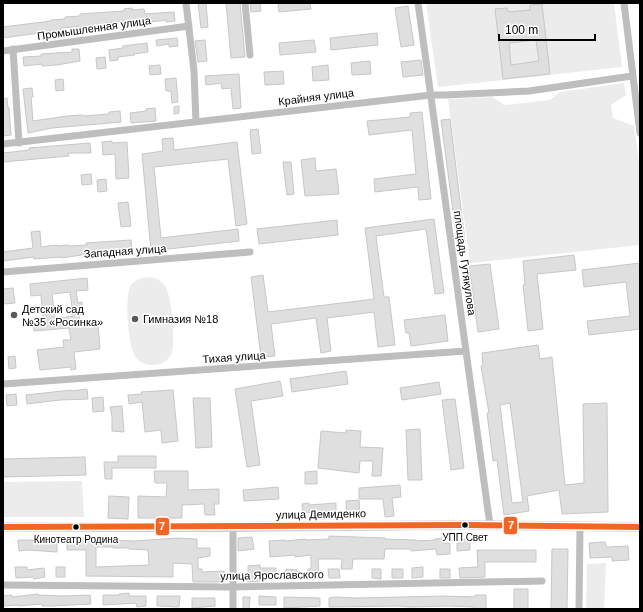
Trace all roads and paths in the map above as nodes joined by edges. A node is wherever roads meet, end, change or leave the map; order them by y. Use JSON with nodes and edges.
{"nodes":[{"id":1,"x":186,"y":3,"type":"edge"},
{"id":2,"x":245,"y":3,"type":"edge"},
{"id":3,"x":418,"y":3,"type":"edge"},
{"id":4,"x":624,"y":3,"type":"edge"},
{"id":5,"x":189,"y":26,"type":"junction"},
{"id":6,"x":13,"y":49,"type":"junction"},
{"id":7,"x":3,"y":51,"type":"edge"},
{"id":8,"x":250,"y":55,"type":"dead end"},
{"id":9,"x":632,"y":76,"type":"junction"},
{"id":10,"x":431,"y":95,"type":"junction"},
{"id":11,"x":196,"y":122,"type":"junction"},
{"id":12,"x":640,"y":133,"type":"edge"},
{"id":13,"x":19,"y":143,"type":"junction"},
{"id":14,"x":3,"y":144,"type":"edge"},
{"id":15,"x":250,"y":252,"type":"dead end"},
{"id":16,"x":3,"y":272,"type":"edge"},
{"id":17,"x":466,"y":351,"type":"junction"},
{"id":18,"x":3,"y":384,"type":"edge"},
{"id":19,"x":490,"y":525,"type":"junction"},
{"id":20,"x":580,"y":526,"type":"junction"},
{"id":21,"x":233,"y":527,"type":"junction"},
{"id":22,"x":640,"y":527,"type":"edge"},
{"id":23,"x":3,"y":528,"type":"edge"},
{"id":24,"x":542,"y":580,"type":"dead end"},
{"id":25,"x":3,"y":586,"type":"edge"},
{"id":26,"x":232,"y":587,"type":"junction"},
{"id":27,"x":234,"y":609,"type":"edge"},
{"id":28,"x":579,"y":609,"type":"edge"}],
"edges":[{"from":1,"to":5,"type":"street"},
{"from":2,"to":8,"type":"street"},
{"from":3,"to":10,"type":"street","name":"площадь Гутякулова"},
{"from":4,"to":9,"type":"street"},
{"from":5,"to":6,"type":"street","name":"Промышленная улица"},
{"from":5,"to":11,"type":"street"},
{"from":6,"to":7,"type":"street","name":"Промышленная улица"},
{"from":6,"to":13,"type":"street"},
{"from":9,"to":10,"type":"street","name":"Крайняя улица"},
{"from":9,"to":12,"type":"street"},
{"from":10,"to":11,"type":"street","name":"Крайняя улица"},
{"from":10,"to":17,"type":"street","name":"площадь Гутякулова"},
{"from":11,"to":13,"type":"street","name":"Крайняя улица"},
{"from":13,"to":14,"type":"street","name":"Крайняя улица"},
{"from":15,"to":16,"type":"street","name":"Западная улица"},
{"from":17,"to":18,"type":"street","name":"Тихая улица"},
{"from":17,"to":19,"type":"street","name":"площадь Гутякулова"},
{"from":19,"to":20,"type":"main road","name":"улица Демиденко"},
{"from":19,"to":21,"type":"main road","name":"улица Демиденко"},
{"from":20,"to":22,"type":"main road","name":"улица Демиденко"},
{"from":20,"to":28,"type":"street"},
{"from":21,"to":23,"type":"main road","name":"улица Демиденко"},
{"from":21,"to":26,"type":"street"},
{"from":24,"to":26,"type":"street","name":"улица Ярославского"},
{"from":25,"to":26,"type":"street","name":"улица Ярославского"},
{"from":26,"to":27,"type":"street"}]}
